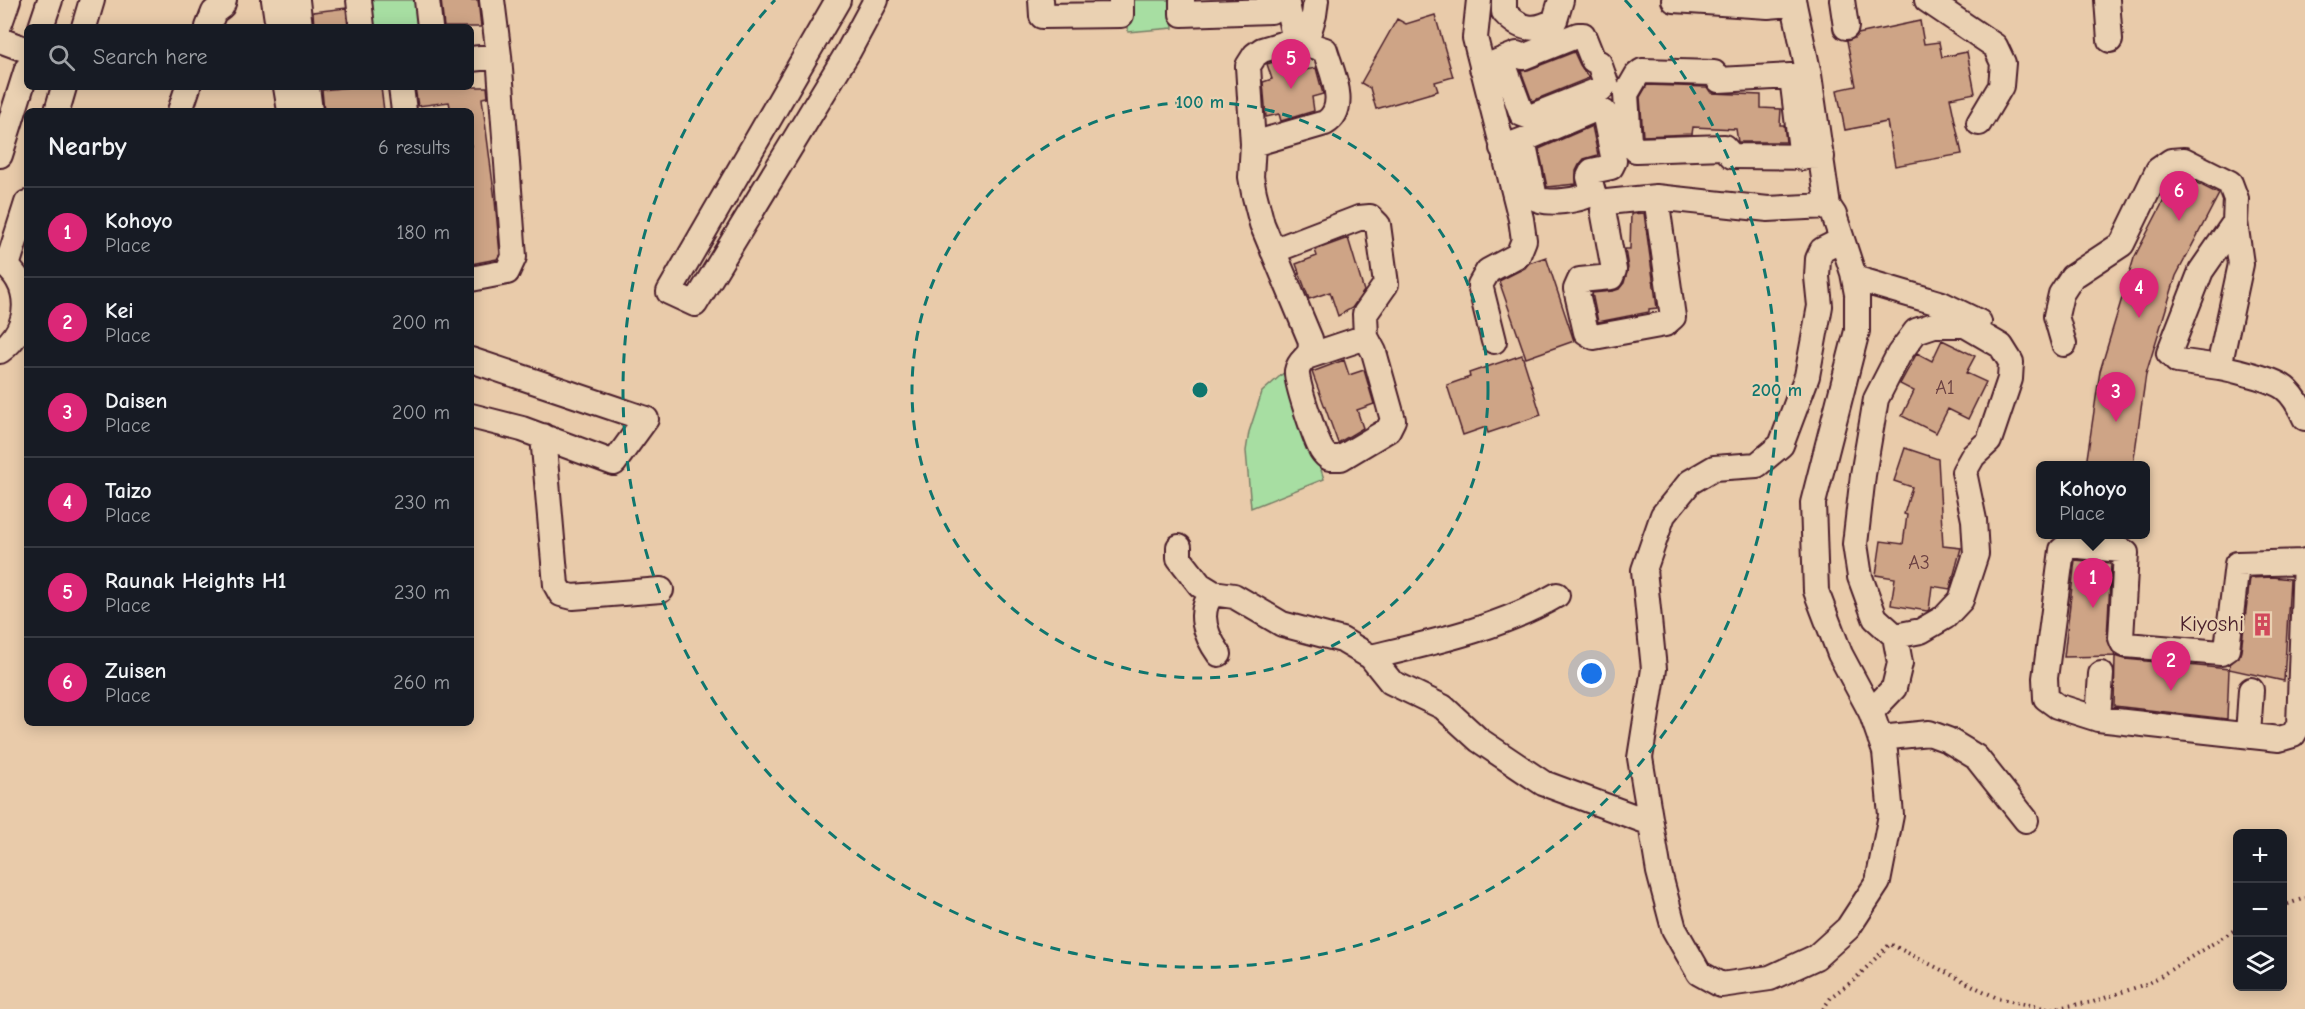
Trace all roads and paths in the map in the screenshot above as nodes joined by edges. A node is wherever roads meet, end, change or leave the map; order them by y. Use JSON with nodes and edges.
{"nodes":[{"id":1,"x":8,"y":0,"type":"edge"},
{"id":2,"x":50,"y":0,"type":"edge"},
{"id":3,"x":92,"y":0,"type":"edge"},
{"id":4,"x":224,"y":0,"type":"edge"},
{"id":5,"x":274,"y":0,"type":"edge"},
{"id":6,"x":297,"y":0,"type":"edge"},
{"id":7,"x":359,"y":0,"type":"edge"},
{"id":8,"x":427,"y":0,"type":"edge"},
{"id":9,"x":492,"y":0,"type":"edge"},
{"id":10,"x":838,"y":0,"type":"edge"},
{"id":11,"x":876,"y":0,"type":"edge"},
{"id":12,"x":1041,"y":0,"type":"edge"},
{"id":13,"x":1121,"y":0,"type":"edge"},
{"id":14,"x":1182,"y":0,"type":"edge"},
{"id":15,"x":1269,"y":0,"type":"edge"},
{"id":16,"x":1286,"y":0,"type":"edge"},
{"id":17,"x":1316,"y":0,"type":"edge"},
{"id":18,"x":1479,"y":0,"type":"edge"},
{"id":19,"x":1504,"y":0,"type":"edge"},
{"id":20,"x":1561,"y":0,"type":"edge"},
{"id":21,"x":1674,"y":0,"type":"edge"},
{"id":22,"x":1842,"y":0,"type":"edge"},
{"id":23,"x":1927,"y":0,"type":"edge"},
{"id":24,"x":2107,"y":0,"type":"edge"},
{"id":25,"x":1794,"y":2,"type":"edge"},
{"id":26,"x":1747,"y":3,"type":"edge"},
{"id":27,"x":0,"y":23,"type":"edge"},
{"id":28,"x":42,"y":24,"type":"edge"},
{"id":29,"x":85,"y":24,"type":"edge"},
{"id":30,"x":209,"y":24,"type":"edge"},
{"id":31,"x":278,"y":24,"type":"edge"},
{"id":32,"x":300,"y":24,"type":"edge"},
{"id":33,"x":362,"y":24,"type":"edge"},
{"id":34,"x":430,"y":24,"type":"edge"},
{"id":35,"x":1846,"y":27,"type":"dead end"},
{"id":36,"x":0,"y":40,"type":"edge"},
{"id":37,"x":2110,"y":40,"type":"dead end"},
{"id":38,"x":1301,"y":41,"type":"junction"},
{"id":39,"x":24,"y":49,"type":"edge"},
{"id":40,"x":499,"y":56,"type":"junction"},
{"id":41,"x":474,"y":59,"type":"edge"},
{"id":42,"x":1800,"y":76,"type":"junction"},
{"id":43,"x":24,"y":79,"type":"edge"},
{"id":44,"x":63,"y":90,"type":"edge"},
{"id":45,"x":187,"y":90,"type":"edge"},
{"id":46,"x":286,"y":90,"type":"edge"},
{"id":47,"x":307,"y":90,"type":"edge"},
{"id":48,"x":401,"y":90,"type":"edge"},
{"id":49,"x":58,"y":108,"type":"edge"},
{"id":50,"x":181,"y":108,"type":"edge"},
{"id":51,"x":290,"y":108,"type":"edge"},
{"id":52,"x":310,"y":108,"type":"edge"},
{"id":53,"x":404,"y":108,"type":"edge"},
{"id":54,"x":1979,"y":123,"type":"dead end"},
{"id":55,"x":1253,"y":144,"type":"junction"},
{"id":56,"x":1513,"y":144,"type":"junction"},
{"id":57,"x":0,"y":155,"type":"edge"},
{"id":58,"x":1812,"y":157,"type":"junction"},
{"id":59,"x":1656,"y":197,"type":"junction"},
{"id":60,"x":1828,"y":206,"type":"junction"},
{"id":61,"x":24,"y":218,"type":"edge"},
{"id":62,"x":2235,"y":222,"type":"junction"},
{"id":63,"x":1842,"y":240,"type":"junction"},
{"id":64,"x":1273,"y":250,"type":"junction"},
{"id":65,"x":13,"y":270,"type":"edge"},
{"id":66,"x":2253,"y":275,"type":"dead end"},
{"id":67,"x":474,"y":278,"type":"edge"},
{"id":68,"x":1854,"y":278,"type":"junction"},
{"id":69,"x":24,"y":295,"type":"edge"},
{"id":70,"x":1979,"y":322,"type":"dead end"},
{"id":71,"x":24,"y":326,"type":"edge"},
{"id":72,"x":1366,"y":337,"type":"junction"},
{"id":73,"x":1494,"y":341,"type":"dead end"},
{"id":74,"x":2064,"y":344,"type":"dead end"},
{"id":75,"x":0,"y":351,"type":"edge"},
{"id":76,"x":1309,"y":356,"type":"junction"},
{"id":77,"x":474,"y":361,"type":"edge"},
{"id":78,"x":2225,"y":368,"type":"junction"},
{"id":79,"x":474,"y":417,"type":"edge"},
{"id":80,"x":2305,"y":418,"type":"edge"},
{"id":81,"x":543,"y":436,"type":"junction"},
{"id":82,"x":1179,"y":547,"type":"dead end"},
{"id":83,"x":2305,"y":561,"type":"edge"},
{"id":84,"x":661,"y":590,"type":"dead end"},
{"id":85,"x":1213,"y":593,"type":"junction"},
{"id":86,"x":1557,"y":595,"type":"dead end"},
{"id":87,"x":1895,"y":636,"type":"junction"},
{"id":88,"x":1219,"y":654,"type":"dead end"},
{"id":89,"x":1371,"y":657,"type":"junction"},
{"id":90,"x":2101,"y":674,"type":"dead end"},
{"id":91,"x":2251,"y":690,"type":"dead end"},
{"id":92,"x":1871,"y":712,"type":"junction"},
{"id":93,"x":2098,"y":719,"type":"junction"},
{"id":94,"x":2248,"y":735,"type":"junction"},
{"id":95,"x":1880,"y":738,"type":"junction"},
{"id":96,"x":2026,"y":820,"type":"dead end"},
{"id":97,"x":1651,"y":824,"type":"junction"},
{"id":98,"x":2305,"y":898,"type":"edge"},
{"id":99,"x":2287,"y":905,"type":"edge"},
{"id":100,"x":2233,"y":931,"type":"edge"},
{"id":101,"x":1823,"y":1009,"type":"edge"}],
"edges":[{"from":1,"to":27,"type":"street"},
{"from":2,"to":28,"type":"street"},
{"from":3,"to":29,"type":"street"},
{"from":4,"to":30,"type":"street"},
{"from":5,"to":31,"type":"street"},
{"from":6,"to":32,"type":"street"},
{"from":7,"to":33,"type":"street"},
{"from":8,"to":34,"type":"street"},
{"from":9,"to":40,"type":"street"},
{"from":10,"to":11,"type":"street"},
{"from":12,"to":13,"type":"street"},
{"from":14,"to":15,"type":"street"},
{"from":16,"to":38,"type":"street"},
{"from":17,"to":38,"type":"street"},
{"from":18,"to":56,"type":"street"},
{"from":19,"to":20,"type":"street"},
{"from":21,"to":26,"type":"street"},
{"from":22,"to":35,"type":"street"},
{"from":23,"to":54,"type":"street"},
{"from":24,"to":37,"type":"street"},
{"from":25,"to":26,"type":"street"},
{"from":25,"to":42,"type":"street"},
{"from":36,"to":39,"type":"street"},
{"from":38,"to":55,"type":"street"},
{"from":38,"to":55,"type":"street"},
{"from":40,"to":41,"type":"street"},
{"from":40,"to":67,"type":"street"},
{"from":42,"to":58,"type":"street"},
{"from":42,"to":58,"type":"street"},
{"from":43,"to":57,"type":"street"},
{"from":44,"to":49,"type":"street"},
{"from":45,"to":50,"type":"street"},
{"from":46,"to":51,"type":"street"},
{"from":47,"to":52,"type":"street"},
{"from":48,"to":53,"type":"street"},
{"from":55,"to":64,"type":"street"},
{"from":56,"to":56,"type":"street"},
{"from":56,"to":73,"type":"street"},
{"from":58,"to":60,"type":"street"},
{"from":59,"to":59,"type":"street"},
{"from":59,"to":60,"type":"street"},
{"from":60,"to":63,"type":"street"},
{"from":61,"to":65,"type":"street"},
{"from":62,"to":74,"type":"street"},
{"from":62,"to":78,"type":"street"},
{"from":62,"to":78,"type":"street"},
{"from":63,"to":68,"type":"street"},
{"from":63,"to":97,"type":"street"},
{"from":64,"to":72,"type":"street"},
{"from":64,"to":76,"type":"street"},
{"from":65,"to":69,"type":"street"},
{"from":66,"to":78,"type":"street"},
{"from":68,"to":70,"type":"street"},
{"from":68,"to":92,"type":"street"},
{"from":71,"to":75,"type":"street"},
{"from":72,"to":76,"type":"street"},
{"from":72,"to":76,"type":"street"},
{"from":77,"to":81,"type":"street"},
{"from":78,"to":80,"type":"street"},
{"from":79,"to":81,"type":"street"},
{"from":81,"to":84,"type":"street"},
{"from":82,"to":85,"type":"street"},
{"from":83,"to":93,"type":"street"},
{"from":83,"to":94,"type":"street"},
{"from":85,"to":88,"type":"street"},
{"from":85,"to":89,"type":"street"},
{"from":86,"to":89,"type":"street"},
{"from":87,"to":87,"type":"street"},
{"from":87,"to":92,"type":"street"},
{"from":89,"to":97,"type":"street"},
{"from":90,"to":93,"type":"street"},
{"from":91,"to":94,"type":"street"},
{"from":92,"to":95,"type":"street"},
{"from":93,"to":94,"type":"street"},
{"from":95,"to":96,"type":"street"},
{"from":95,"to":97,"type":"street"},
{"from":98,"to":99,"type":"path"},
{"from":100,"to":101,"type":"path"}]}
